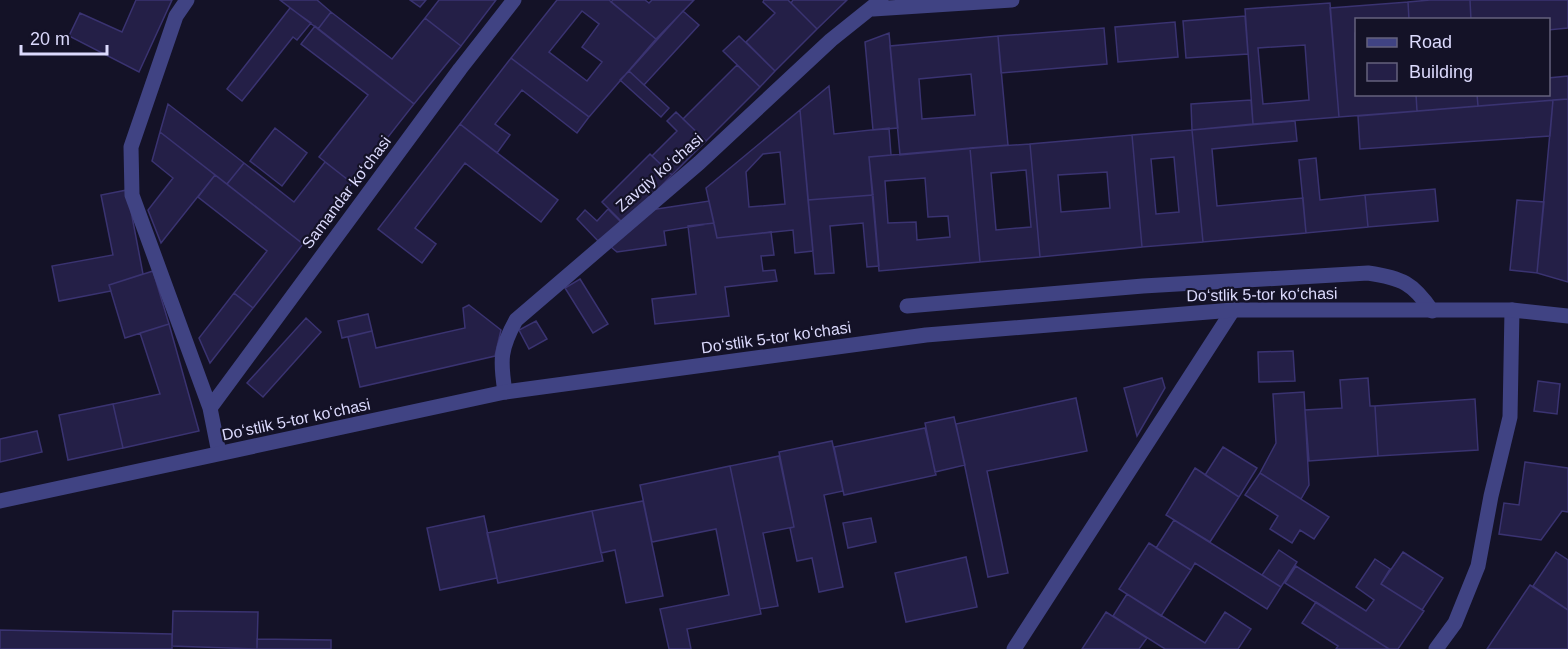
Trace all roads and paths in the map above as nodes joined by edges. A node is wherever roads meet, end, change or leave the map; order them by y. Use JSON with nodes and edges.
{"nodes":[{"id":1,"x":187,"y":0,"type":"edge"},
{"id":2,"x":514,"y":0,"type":"edge"},
{"id":3,"x":1012,"y":0,"type":"edge"},
{"id":4,"x":877,"y":4,"type":"edge"},
{"id":5,"x":907,"y":306,"type":"dead end"},
{"id":6,"x":1233,"y":310,"type":"junction"},
{"id":7,"x":1512,"y":310,"type":"junction"},
{"id":8,"x":1432,"y":311,"type":"junction"},
{"id":9,"x":1568,"y":316,"type":"edge"},
{"id":10,"x":505,"y":392,"type":"junction"},
{"id":11,"x":210,"y":408,"type":"junction"},
{"id":12,"x":219,"y":453,"type":"junction"},
{"id":13,"x":0,"y":501,"type":"edge"},
{"id":14,"x":1014,"y":649,"type":"edge"},
{"id":15,"x":1436,"y":649,"type":"edge"}],
"edges":[{"from":1,"to":11,"type":"street"},
{"from":2,"to":11,"type":"street","name":"Samandar ko‘chasi"},
{"from":3,"to":4,"type":"street"},
{"from":4,"to":10,"type":"street","name":"Zavqiy koʻchasi"},
{"from":5,"to":8,"type":"street"},
{"from":6,"to":8,"type":"street","name":"Doʻstlik 5-tor koʻchasi"},
{"from":6,"to":10,"type":"street","name":"Doʻstlik 5-tor koʻchasi"},
{"from":6,"to":14,"type":"street"},
{"from":7,"to":8,"type":"street","name":"Doʻstlik 5-tor koʻchasi"},
{"from":7,"to":9,"type":"street","name":"Doʻstlik 5-tor koʻchasi"},
{"from":7,"to":15,"type":"street"},
{"from":10,"to":12,"type":"street","name":"Doʻstlik 5-tor koʻchasi"},
{"from":11,"to":12,"type":"street"},
{"from":12,"to":13,"type":"street","name":"Doʻstlik 5-tor koʻchasi"}]}
